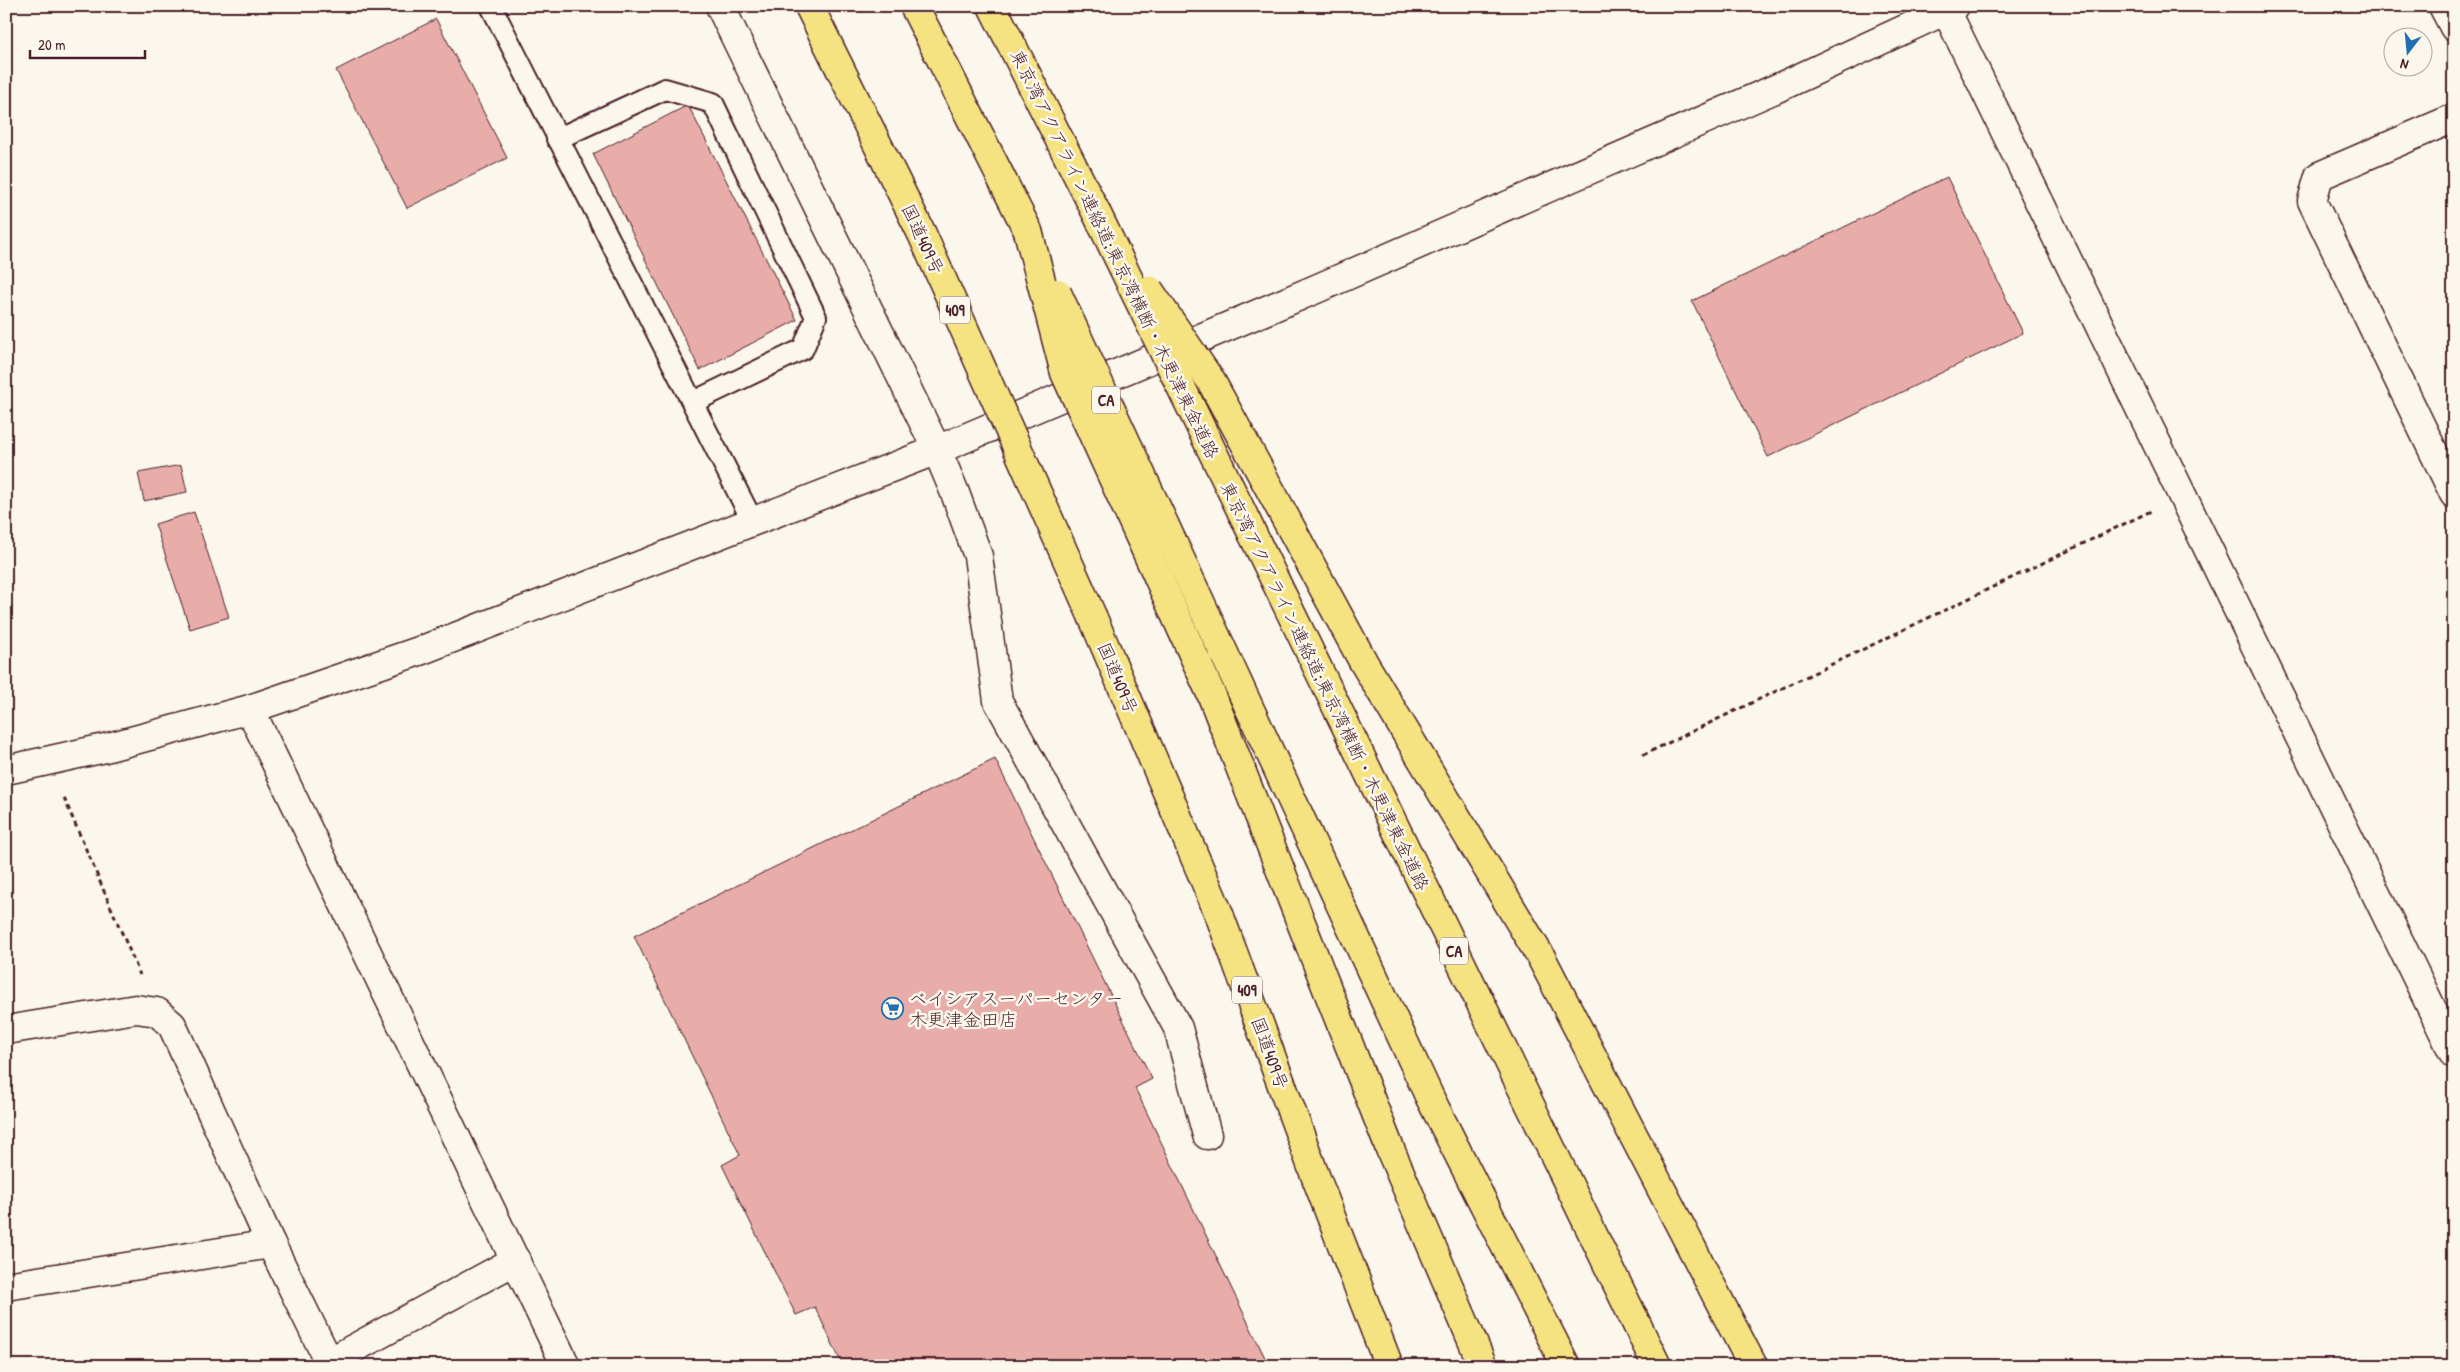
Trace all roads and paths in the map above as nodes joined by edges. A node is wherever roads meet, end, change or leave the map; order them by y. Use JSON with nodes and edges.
{"nodes":[{"id":1,"x":491,"y":6,"type":"edge"},
{"id":2,"x":720,"y":6,"type":"edge"},
{"id":3,"x":809,"y":6,"type":"edge"},
{"id":4,"x":914,"y":6,"type":"edge"},
{"id":5,"x":992,"y":6,"type":"edge"},
{"id":6,"x":2443,"y":6,"type":"edge"},
{"id":7,"x":1948,"y":8,"type":"edge"},
{"id":8,"x":2454,"y":27,"type":"edge"},
{"id":9,"x":2454,"y":118,"type":"edge"},
{"id":10,"x":557,"y":140,"type":"junction"},
{"id":11,"x":1096,"y":212,"type":"junction"},
{"id":12,"x":1028,"y":231,"type":"junction"},
{"id":13,"x":693,"y":402,"type":"junction"},
{"id":14,"x":937,"y":450,"type":"junction"},
{"id":15,"x":2454,"y":494,"type":"edge"},
{"id":16,"x":2182,"y":496,"type":"junction"},
{"id":17,"x":752,"y":520,"type":"junction"},
{"id":18,"x":250,"y":710,"type":"junction"},
{"id":19,"x":1643,"y":755,"type":"dead end"},
{"id":20,"x":6,"y":770,"type":"edge"},
{"id":21,"x":64,"y":798,"type":"dead end"},
{"id":22,"x":157,"y":1012,"type":"junction"},
{"id":23,"x":6,"y":1030,"type":"edge"},
{"id":24,"x":2454,"y":1054,"type":"edge"},
{"id":25,"x":1208,"y":1135,"type":"dead end"},
{"id":26,"x":271,"y":1244,"type":"junction"},
{"id":27,"x":516,"y":1260,"type":"junction"},
{"id":28,"x":6,"y":1286,"type":"edge"},
{"id":29,"x":330,"y":1364,"type":"edge"},
{"id":30,"x":566,"y":1366,"type":"edge"},
{"id":31,"x":1389,"y":1366,"type":"edge"},
{"id":32,"x":1482,"y":1366,"type":"edge"},
{"id":33,"x":1566,"y":1366,"type":"edge"},
{"id":34,"x":1658,"y":1366,"type":"edge"},
{"id":35,"x":1753,"y":1366,"type":"edge"}],
"edges":[{"from":1,"to":10,"type":"lane"},
{"from":2,"to":14,"type":"street"},
{"from":3,"to":31,"type":"highway","name":"国道409号","number":"409","bridge":true},
{"from":4,"to":12,"type":"highway","number":"CA"},
{"from":5,"to":11,"type":"highway","name":"東京湾アクアライン連絡道;東京湾横断・木更津東金道路","number":"CA"},
{"from":6,"to":8,"type":"street"},
{"from":7,"to":14,"type":"street"},
{"from":7,"to":16,"type":"street"},
{"from":9,"to":15,"type":"street"},
{"from":10,"to":13,"type":"lane"},
{"from":10,"to":13,"type":"lane"},
{"from":11,"to":34,"type":"highway","name":"東京湾アクアライン連絡道;東京湾横断・木更津東金道路","number":"CA","bridge":true},
{"from":11,"to":35,"type":"highway","bridge":true},
{"from":12,"to":32,"type":"highway","bridge":true},
{"from":12,"to":33,"type":"highway","number":"CA","bridge":true},
{"from":13,"to":17,"type":"lane"},
{"from":14,"to":17,"type":"street"},
{"from":14,"to":25,"type":"street"},
{"from":16,"to":19,"type":"path"},
{"from":16,"to":24,"type":"street"},
{"from":17,"to":18,"type":"street"},
{"from":18,"to":20,"type":"street"},
{"from":18,"to":27,"type":"street"},
{"from":21,"to":22,"type":"path"},
{"from":22,"to":23,"type":"street"},
{"from":22,"to":26,"type":"street"},
{"from":26,"to":28,"type":"street"},
{"from":26,"to":29,"type":"street"},
{"from":27,"to":29,"type":"street"},
{"from":27,"to":30,"type":"street"}]}
